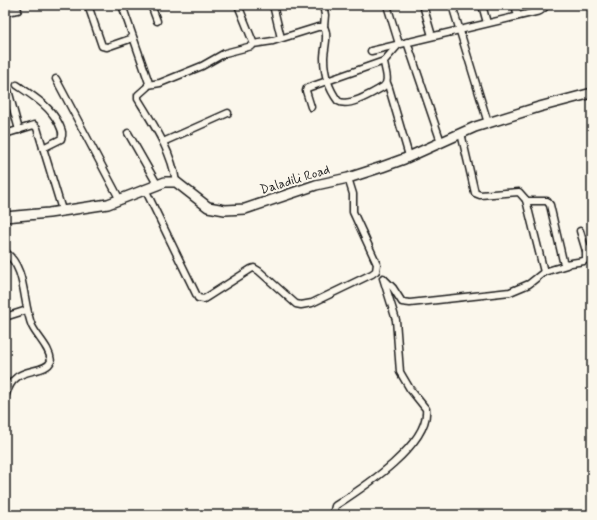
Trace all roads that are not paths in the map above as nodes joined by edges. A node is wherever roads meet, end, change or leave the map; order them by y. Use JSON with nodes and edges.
{"nodes":[{"id":1,"x":89,"y":5,"type":"edge"},
{"id":2,"x":122,"y":5,"type":"edge"},
{"id":3,"x":151,"y":5,"type":"edge"},
{"id":4,"x":238,"y":5,"type":"edge"},
{"id":5,"x":273,"y":5,"type":"edge"},
{"id":6,"x":323,"y":5,"type":"edge"},
{"id":7,"x":387,"y":5,"type":"edge"},
{"id":8,"x":423,"y":5,"type":"edge"},
{"id":9,"x":452,"y":5,"type":"edge"},
{"id":10,"x":482,"y":5,"type":"edge"},
{"id":11,"x":515,"y":5,"type":"edge"},
{"id":12,"x":546,"y":5,"type":"edge"},
{"id":13,"x":18,"y":10,"type":"dead end"},
{"id":14,"x":5,"y":12,"type":"edge"},
{"id":15,"x":518,"y":16,"type":"junction"},
{"id":16,"x":157,"y":21,"type":"dead end"},
{"id":17,"x":487,"y":23,"type":"junction"},
{"id":18,"x":324,"y":27,"type":"junction"},
{"id":19,"x":460,"y":29,"type":"junction"},
{"id":20,"x":432,"y":36,"type":"junction"},
{"id":21,"x":133,"y":38,"type":"junction"},
{"id":22,"x":281,"y":38,"type":"junction"},
{"id":23,"x":407,"y":42,"type":"junction"},
{"id":24,"x":253,"y":44,"type":"junction"},
{"id":25,"x":399,"y":44,"type":"junction"},
{"id":26,"x":371,"y":51,"type":"dead end"},
{"id":27,"x":384,"y":61,"type":"junction"},
{"id":28,"x":5,"y":79,"type":"edge"},
{"id":29,"x":56,"y":79,"type":"dead end"},
{"id":30,"x":328,"y":80,"type":"junction"},
{"id":31,"x":387,"y":83,"type":"junction"},
{"id":32,"x":17,"y":85,"type":"dead end"},
{"id":33,"x":148,"y":85,"type":"junction"},
{"id":34,"x":592,"y":93,"type":"edge"},
{"id":35,"x":311,"y":107,"type":"dead end"},
{"id":36,"x":228,"y":112,"type":"dead end"},
{"id":37,"x":488,"y":123,"type":"junction"},
{"id":38,"x":19,"y":130,"type":"junction"},
{"id":39,"x":128,"y":133,"type":"dead end"},
{"id":40,"x":461,"y":133,"type":"junction"},
{"id":41,"x":5,"y":134,"type":"edge"},
{"id":42,"x":163,"y":142,"type":"junction"},
{"id":43,"x":441,"y":142,"type":"junction"},
{"id":44,"x":43,"y":148,"type":"junction"},
{"id":45,"x":409,"y":156,"type":"junction"},
{"id":46,"x":348,"y":178,"type":"junction"},
{"id":47,"x":176,"y":182,"type":"junction"},
{"id":48,"x":157,"y":184,"type":"junction"},
{"id":49,"x":145,"y":189,"type":"junction"},
{"id":50,"x":120,"y":200,"type":"junction"},
{"id":51,"x":526,"y":200,"type":"junction"},
{"id":52,"x":62,"y":210,"type":"junction"},
{"id":53,"x":5,"y":217,"type":"edge"},
{"id":54,"x":580,"y":231,"type":"dead end"},
{"id":55,"x":589,"y":249,"type":"edge"},
{"id":56,"x":5,"y":252,"type":"edge"},
{"id":57,"x":567,"y":264,"type":"junction"},
{"id":58,"x":376,"y":271,"type":"junction"},
{"id":59,"x":544,"y":272,"type":"junction"},
{"id":60,"x":383,"y":278,"type":"junction"},
{"id":61,"x":27,"y":310,"type":"junction"},
{"id":62,"x":5,"y":317,"type":"edge"},
{"id":63,"x":6,"y":392,"type":"edge"},
{"id":64,"x":338,"y":515,"type":"edge"}],
"edges":[{"from":1,"to":21,"type":"street"},
{"from":2,"to":21,"type":"street"},
{"from":3,"to":16,"type":"street"},
{"from":4,"to":24,"type":"street"},
{"from":5,"to":22,"type":"street"},
{"from":6,"to":18,"type":"street"},
{"from":7,"to":25,"type":"street"},
{"from":8,"to":20,"type":"street"},
{"from":9,"to":19,"type":"street"},
{"from":10,"to":17,"type":"street"},
{"from":11,"to":15,"type":"street"},
{"from":12,"to":15,"type":"street"},
{"from":13,"to":14,"type":"street"},
{"from":15,"to":17,"type":"street"},
{"from":17,"to":19,"type":"street"},
{"from":18,"to":22,"type":"street"},
{"from":18,"to":30,"type":"street"},
{"from":19,"to":20,"type":"street"},
{"from":19,"to":37,"type":"street"},
{"from":20,"to":23,"type":"street"},
{"from":21,"to":33,"type":"street"},
{"from":22,"to":24,"type":"street"},
{"from":23,"to":25,"type":"street"},
{"from":23,"to":43,"type":"street"},
{"from":24,"to":33,"type":"street"},
{"from":25,"to":26,"type":"street"},
{"from":25,"to":27,"type":"street"},
{"from":27,"to":30,"type":"street"},
{"from":27,"to":31,"type":"street"},
{"from":28,"to":38,"type":"street"},
{"from":29,"to":50,"type":"street"},
{"from":30,"to":31,"type":"street"},
{"from":30,"to":35,"type":"street"},
{"from":31,"to":45,"type":"street"},
{"from":32,"to":44,"type":"street"},
{"from":33,"to":42,"type":"street"},
{"from":34,"to":37,"type":"main road","name":"Daladili Road"},
{"from":36,"to":42,"type":"street"},
{"from":37,"to":40,"type":"main road","name":"Daladili Road"},
{"from":38,"to":41,"type":"street"},
{"from":38,"to":44,"type":"street"},
{"from":39,"to":48,"type":"street"},
{"from":40,"to":43,"type":"main road","name":"Daladili Road"},
{"from":40,"to":51,"type":"street"},
{"from":42,"to":47,"type":"street"},
{"from":43,"to":45,"type":"main road","name":"Daladili Road"},
{"from":44,"to":52,"type":"street"},
{"from":45,"to":46,"type":"main road","name":"Daladili Road"},
{"from":46,"to":47,"type":"main road","name":"Daladili Road"},
{"from":46,"to":58,"type":"street"},
{"from":47,"to":48,"type":"main road"},
{"from":48,"to":49,"type":"main road"},
{"from":49,"to":50,"type":"main road"},
{"from":49,"to":58,"type":"street"},
{"from":50,"to":52,"type":"main road"},
{"from":51,"to":57,"type":"street"},
{"from":51,"to":59,"type":"street"},
{"from":52,"to":53,"type":"main road"},
{"from":54,"to":55,"type":"street"},
{"from":55,"to":57,"type":"street"},
{"from":56,"to":61,"type":"street"},
{"from":57,"to":59,"type":"street"},
{"from":58,"to":60,"type":"street"},
{"from":59,"to":60,"type":"street"},
{"from":60,"to":64,"type":"street"},
{"from":61,"to":62,"type":"street"},
{"from":61,"to":63,"type":"street"}]}
